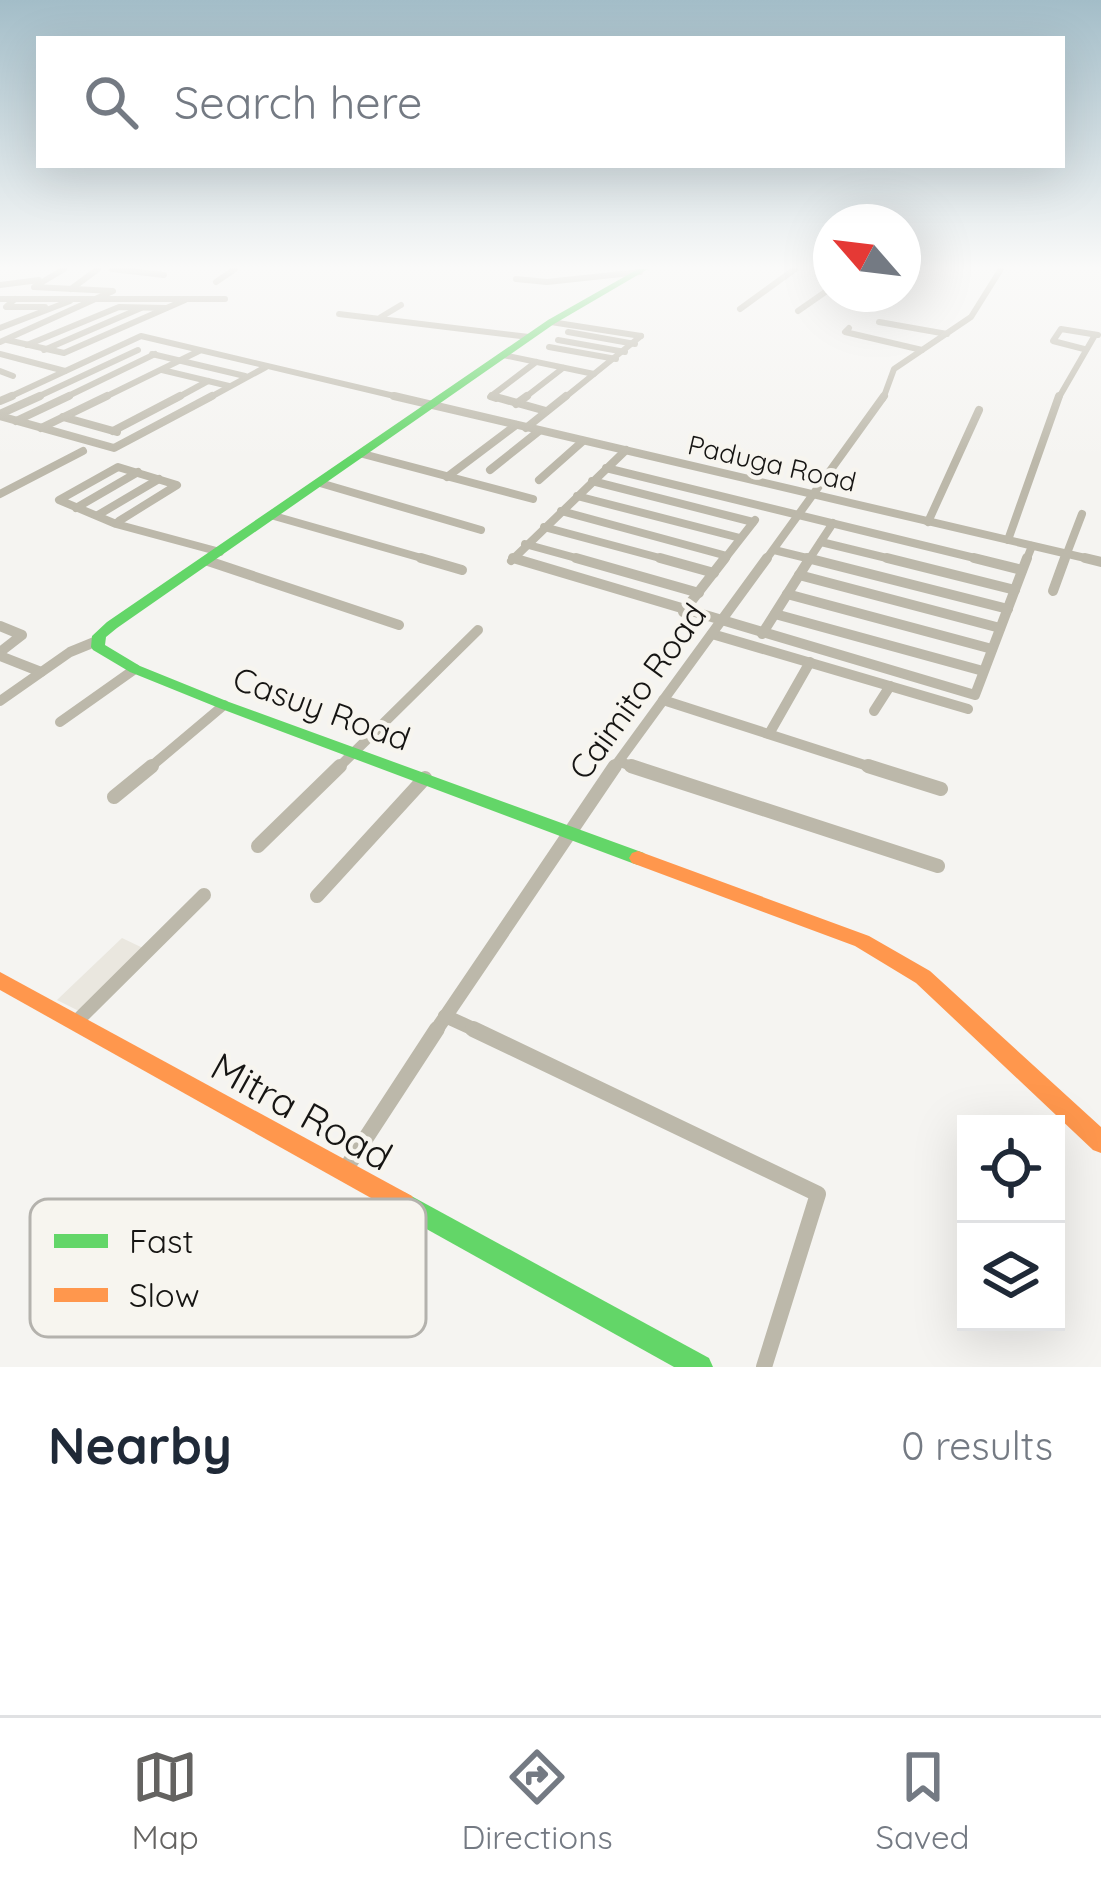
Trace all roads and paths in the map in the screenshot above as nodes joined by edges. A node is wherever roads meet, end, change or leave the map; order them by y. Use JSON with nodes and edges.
{"nodes":[{"id":1,"x":56,"y":333,"type":"edge"},
{"id":2,"x":84,"y":333,"type":"edge"},
{"id":3,"x":111,"y":333,"type":"edge"},
{"id":4,"x":498,"y":333,"type":"edge"},
{"id":5,"x":535,"y":333,"type":"edge"},
{"id":6,"x":567,"y":333,"type":"edge"},
{"id":7,"x":572,"y":333,"type":"edge"},
{"id":8,"x":618,"y":333,"type":"edge"},
{"id":9,"x":847,"y":333,"type":"edge"},
{"id":10,"x":940,"y":333,"type":"edge"},
{"id":11,"x":1060,"y":333,"type":"edge"},
{"id":12,"x":947,"y":334,"type":"joint"},
{"id":13,"x":529,"y":337,"type":"junction"},
{"id":14,"x":2,"y":340,"type":"edge"},
{"id":15,"x":558,"y":340,"type":"junction"},
{"id":16,"x":635,"y":344,"type":"junction"},
{"id":17,"x":27,"y":345,"type":"junction"},
{"id":18,"x":120,"y":346,"type":"junction"},
{"id":19,"x":1093,"y":346,"type":"edge"},
{"id":20,"x":549,"y":347,"type":"junction"},
{"id":21,"x":44,"y":350,"type":"junction"},
{"id":22,"x":138,"y":350,"type":"junction"},
{"id":23,"x":922,"y":350,"type":"junction"},
{"id":24,"x":199,"y":351,"type":"junction"},
{"id":25,"x":625,"y":352,"type":"junction"},
{"id":26,"x":155,"y":354,"type":"junction"},
{"id":27,"x":1,"y":355,"type":"edge"},
{"id":28,"x":502,"y":356,"type":"junction"},
{"id":29,"x":596,"y":356,"type":"junction"},
{"id":30,"x":616,"y":359,"type":"junction"},
{"id":31,"x":180,"y":360,"type":"junction"},
{"id":32,"x":532,"y":362,"type":"junction"},
{"id":33,"x":266,"y":367,"type":"junction"},
{"id":34,"x":563,"y":368,"type":"junction"},
{"id":35,"x":161,"y":370,"type":"junction"},
{"id":36,"x":0,"y":371,"type":"edge"},
{"id":37,"x":65,"y":371,"type":"junction"},
{"id":38,"x":577,"y":371,"type":"junction"},
{"id":39,"x":594,"y":374,"type":"junction"},
{"id":40,"x":246,"y":377,"type":"junction"},
{"id":41,"x":208,"y":381,"type":"junction"},
{"id":42,"x":0,"y":382,"type":"edge"},
{"id":43,"x":229,"y":386,"type":"junction"},
{"id":44,"x":0,"y":400,"type":"edge"},
{"id":45,"x":516,"y":404,"type":"junction"},
{"id":46,"x":434,"y":406,"type":"junction"},
{"id":47,"x":979,"y":410,"type":"dead end"},
{"id":48,"x":546,"y":411,"type":"junction"},
{"id":49,"x":0,"y":415,"type":"edge"},
{"id":50,"x":63,"y":417,"type":"junction"},
{"id":51,"x":16,"y":421,"type":"junction"},
{"id":52,"x":521,"y":427,"type":"junction"},
{"id":53,"x":41,"y":428,"type":"junction"},
{"id":54,"x":539,"y":430,"type":"junction"},
{"id":55,"x":113,"y":431,"type":"junction"},
{"id":56,"x":134,"y":437,"type":"junction"},
{"id":57,"x":583,"y":441,"type":"junction"},
{"id":58,"x":83,"y":451,"type":"dead end"},
{"id":59,"x":626,"y":451,"type":"junction"},
{"id":60,"x":363,"y":454,"type":"junction"},
{"id":61,"x":606,"y":468,"type":"junction"},
{"id":62,"x":490,"y":470,"type":"dead end"},
{"id":63,"x":138,"y":472,"type":"junction"},
{"id":64,"x":447,"y":477,"type":"junction"},
{"id":65,"x":159,"y":478,"type":"junction"},
{"id":66,"x":538,"y":480,"type":"dead end"},
{"id":67,"x":592,"y":481,"type":"junction"},
{"id":68,"x":320,"y":484,"type":"junction"},
{"id":69,"x":0,"y":494,"type":"edge"},
{"id":70,"x":814,"y":495,"type":"junction"},
{"id":71,"x":577,"y":496,"type":"junction"},
{"id":72,"x":533,"y":499,"type":"dead end"},
{"id":73,"x":766,"y":507,"type":"junction"},
{"id":74,"x":76,"y":508,"type":"junction"},
{"id":75,"x":560,"y":511,"type":"junction"},
{"id":76,"x":1082,"y":514,"type":"dead end"},
{"id":77,"x":98,"y":515,"type":"junction"},
{"id":78,"x":800,"y":515,"type":"junction"},
{"id":79,"x":274,"y":516,"type":"junction"},
{"id":80,"x":118,"y":521,"type":"junction"},
{"id":81,"x":753,"y":522,"type":"junction"},
{"id":82,"x":928,"y":522,"type":"junction"},
{"id":83,"x":833,"y":524,"type":"junction"},
{"id":84,"x":544,"y":526,"type":"junction"},
{"id":85,"x":481,"y":530,"type":"dead end"},
{"id":86,"x":740,"y":538,"type":"junction"},
{"id":87,"x":1008,"y":540,"type":"junction"},
{"id":88,"x":820,"y":542,"type":"junction"},
{"id":89,"x":525,"y":544,"type":"junction"},
{"id":90,"x":1032,"y":546,"type":"junction"},
{"id":91,"x":774,"y":550,"type":"junction"},
{"id":92,"x":1071,"y":555,"type":"junction"},
{"id":93,"x":214,"y":556,"type":"junction"},
{"id":94,"x":727,"y":556,"type":"junction"},
{"id":95,"x":810,"y":558,"type":"junction"},
{"id":96,"x":1101,"y":562,"type":"edge"},
{"id":97,"x":462,"y":570,"type":"dead end"},
{"id":98,"x":1022,"y":570,"type":"junction"},
{"id":99,"x":714,"y":573,"type":"junction"},
{"id":100,"x":799,"y":575,"type":"junction"},
{"id":101,"x":1016,"y":590,"type":"junction"},
{"id":102,"x":1053,"y":590,"type":"dead end"},
{"id":103,"x":699,"y":592,"type":"junction"},
{"id":104,"x":787,"y":594,"type":"junction"},
{"id":105,"x":1009,"y":610,"type":"junction"},
{"id":106,"x":683,"y":612,"type":"junction"},
{"id":107,"x":775,"y":614,"type":"junction"},
{"id":108,"x":721,"y":623,"type":"junction"},
{"id":109,"x":0,"y":626,"type":"edge"},
{"id":110,"x":399,"y":626,"type":"dead end"},
{"id":111,"x":1000,"y":628,"type":"junction"},
{"id":112,"x":478,"y":630,"type":"dead end"},
{"id":113,"x":712,"y":634,"type":"junction"},
{"id":114,"x":761,"y":634,"type":"junction"},
{"id":115,"x":98,"y":640,"type":"junction"},
{"id":116,"x":992,"y":649,"type":"junction"},
{"id":117,"x":0,"y":654,"type":"edge"},
{"id":118,"x":811,"y":662,"type":"junction"},
{"id":119,"x":135,"y":669,"type":"junction"},
{"id":120,"x":983,"y":671,"type":"junction"},
{"id":121,"x":41,"y":672,"type":"junction"},
{"id":122,"x":890,"y":686,"type":"junction"},
{"id":123,"x":951,"y":688,"type":"junction"},
{"id":124,"x":663,"y":700,"type":"junction"},
{"id":125,"x":938,"y":700,"type":"junction"},
{"id":126,"x":0,"y":701,"type":"edge"},
{"id":127,"x":224,"y":706,"type":"junction"},
{"id":128,"x":968,"y":710,"type":"dead end"},
{"id":129,"x":874,"y":711,"type":"dead end"},
{"id":130,"x":60,"y":722,"type":"dead end"},
{"id":131,"x":769,"y":734,"type":"junction"},
{"id":132,"x":355,"y":752,"type":"junction"},
{"id":133,"x":620,"y":762,"type":"junction"},
{"id":134,"x":425,"y":778,"type":"junction"},
{"id":135,"x":941,"y":789,"type":"dead end"},
{"id":136,"x":114,"y":797,"type":"dead end"},
{"id":137,"x":569,"y":829,"type":"junction"},
{"id":138,"x":258,"y":846,"type":"dead end"},
{"id":139,"x":938,"y":866,"type":"dead end"},
{"id":140,"x":204,"y":895,"type":"dead end"},
{"id":141,"x":316,"y":896,"type":"dead end"},
{"id":142,"x":0,"y":980,"type":"edge"},
{"id":143,"x":445,"y":1016,"type":"junction"},
{"id":144,"x":76,"y":1022,"type":"junction"},
{"id":145,"x":1101,"y":1142,"type":"edge"},
{"id":146,"x":343,"y":1172,"type":"junction"},
{"id":147,"x":392,"y":1199,"type":"edge"},
{"id":148,"x":426,"y":1217,"type":"edge"},
{"id":149,"x":700,"y":1367,"type":"edge"},
{"id":150,"x":764,"y":1367,"type":"edge"}],
"edges":[{"from":1,"to":17,"type":"street"},
{"from":2,"to":21,"type":"street"},
{"from":3,"to":21,"type":"street"},
{"from":4,"to":13,"type":"street"},
{"from":5,"to":13,"type":"street"},
{"from":6,"to":15,"type":"street"},
{"from":7,"to":16,"type":"street"},
{"from":8,"to":16,"type":"street"},
{"from":9,"to":23,"type":"street"},
{"from":10,"to":12,"type":"street"},
{"from":11,"to":19,"type":"street"},
{"from":12,"to":23,"type":"street","name":"Caimito Road"},
{"from":13,"to":28,"type":"street"},
{"from":14,"to":17,"type":"street"},
{"from":15,"to":20,"type":"street"},
{"from":15,"to":25,"type":"street"},
{"from":16,"to":25,"type":"street"},
{"from":17,"to":21,"type":"street"},
{"from":18,"to":22,"type":"street"},
{"from":18,"to":24,"type":"street","name":"Paduga Road"},
{"from":18,"to":37,"type":"street"},
{"from":19,"to":87,"type":"street"},
{"from":20,"to":29,"type":"street"},
{"from":20,"to":32,"type":"street"},
{"from":22,"to":26,"type":"street"},
{"from":22,"to":49,"type":"street"},
{"from":23,"to":70,"type":"street","name":"Caimito Road"},
{"from":24,"to":31,"type":"street"},
{"from":24,"to":33,"type":"street","name":"Paduga Road"},
{"from":25,"to":30,"type":"street"},
{"from":26,"to":31,"type":"street"},
{"from":26,"to":51,"type":"street"},
{"from":27,"to":37,"type":"street"},
{"from":28,"to":32,"type":"street"},
{"from":28,"to":46,"type":"street"},
{"from":29,"to":30,"type":"street"},
{"from":29,"to":38,"type":"street"},
{"from":30,"to":39,"type":"street"},
{"from":31,"to":35,"type":"street"},
{"from":31,"to":40,"type":"street"},
{"from":32,"to":34,"type":"street"},
{"from":32,"to":45,"type":"street"},
{"from":33,"to":40,"type":"street"},
{"from":33,"to":46,"type":"street","name":"Paduga Road"},
{"from":34,"to":38,"type":"street"},
{"from":34,"to":45,"type":"street"},
{"from":35,"to":41,"type":"street"},
{"from":35,"to":50,"type":"street"},
{"from":36,"to":42,"type":"street"},
{"from":37,"to":44,"type":"street"},
{"from":38,"to":39,"type":"street"},
{"from":39,"to":48,"type":"street"},
{"from":40,"to":43,"type":"street"},
{"from":41,"to":43,"type":"street"},
{"from":41,"to":55,"type":"street"},
{"from":43,"to":56,"type":"street"},
{"from":45,"to":48,"type":"street"},
{"from":46,"to":52,"type":"street","name":"Paduga Road"},
{"from":46,"to":60,"type":"street"},
{"from":47,"to":82,"type":"street"},
{"from":48,"to":52,"type":"street"},
{"from":49,"to":51,"type":"street"},
{"from":50,"to":53,"type":"street"},
{"from":50,"to":55,"type":"street"},
{"from":51,"to":53,"type":"street"},
{"from":52,"to":54,"type":"street","name":"Paduga Road"},
{"from":52,"to":64,"type":"street"},
{"from":53,"to":56,"type":"street"},
{"from":54,"to":57,"type":"street","name":"Paduga Road"},
{"from":54,"to":62,"type":"street"},
{"from":55,"to":56,"type":"street"},
{"from":57,"to":59,"type":"street","name":"Paduga Road"},
{"from":57,"to":66,"type":"street"},
{"from":58,"to":69,"type":"street"},
{"from":59,"to":61,"type":"street"},
{"from":59,"to":70,"type":"street","name":"Paduga Road"},
{"from":60,"to":64,"type":"street"},
{"from":60,"to":68,"type":"street"},
{"from":61,"to":67,"type":"street"},
{"from":61,"to":73,"type":"street"},
{"from":63,"to":65,"type":"street"},
{"from":63,"to":74,"type":"street"},
{"from":63,"to":74,"type":"street"},
{"from":64,"to":72,"type":"street"},
{"from":65,"to":77,"type":"street"},
{"from":65,"to":80,"type":"street"},
{"from":67,"to":71,"type":"street"},
{"from":67,"to":81,"type":"street"},
{"from":68,"to":79,"type":"street"},
{"from":68,"to":85,"type":"street"},
{"from":70,"to":78,"type":"street","name":"Caimito Road"},
{"from":70,"to":82,"type":"street","name":"Paduga Road"},
{"from":71,"to":75,"type":"street"},
{"from":71,"to":86,"type":"street"},
{"from":73,"to":78,"type":"street"},
{"from":73,"to":81,"type":"street"},
{"from":74,"to":77,"type":"street"},
{"from":75,"to":84,"type":"street"},
{"from":75,"to":94,"type":"street"},
{"from":76,"to":92,"type":"street"},
{"from":77,"to":80,"type":"street"},
{"from":78,"to":83,"type":"street"},
{"from":78,"to":91,"type":"street","name":"Caimito Road"},
{"from":79,"to":93,"type":"street"},
{"from":79,"to":97,"type":"street"},
{"from":80,"to":93,"type":"street"},
{"from":81,"to":86,"type":"street"},
{"from":82,"to":87,"type":"street","name":"Paduga Road"},
{"from":83,"to":88,"type":"street"},
{"from":83,"to":98,"type":"street"},
{"from":84,"to":89,"type":"street"},
{"from":84,"to":99,"type":"street"},
{"from":86,"to":94,"type":"street"},
{"from":87,"to":90,"type":"street","name":"Paduga Road"},
{"from":88,"to":95,"type":"street"},
{"from":88,"to":101,"type":"street"},
{"from":89,"to":103,"type":"street"},
{"from":89,"to":106,"type":"street"},
{"from":90,"to":92,"type":"street","name":"Paduga Road"},
{"from":90,"to":98,"type":"street"},
{"from":91,"to":95,"type":"street"},
{"from":91,"to":108,"type":"street","name":"Caimito Road"},
{"from":92,"to":96,"type":"street","name":"Paduga Road"},
{"from":92,"to":102,"type":"street"},
{"from":93,"to":110,"type":"street"},
{"from":93,"to":115,"type":"street"},
{"from":94,"to":99,"type":"street"},
{"from":95,"to":100,"type":"street"},
{"from":95,"to":105,"type":"street"},
{"from":98,"to":101,"type":"street"},
{"from":99,"to":103,"type":"street"},
{"from":100,"to":104,"type":"street"},
{"from":100,"to":111,"type":"street"},
{"from":101,"to":105,"type":"street"},
{"from":103,"to":106,"type":"street"},
{"from":104,"to":107,"type":"street"},
{"from":104,"to":116,"type":"street"},
{"from":105,"to":111,"type":"street"},
{"from":106,"to":108,"type":"street"},
{"from":107,"to":114,"type":"street"},
{"from":107,"to":120,"type":"street"},
{"from":108,"to":113,"type":"street","name":"Caimito Road"},
{"from":108,"to":114,"type":"street"},
{"from":109,"to":117,"type":"street"},
{"from":111,"to":116,"type":"street"},
{"from":112,"to":132,"type":"street"},
{"from":113,"to":118,"type":"street"},
{"from":113,"to":124,"type":"street","name":"Caimito Road"},
{"from":114,"to":123,"type":"street"},
{"from":115,"to":119,"type":"street","name":"Casuy Road"},
{"from":115,"to":121,"type":"street"},
{"from":116,"to":120,"type":"street"},
{"from":117,"to":121,"type":"street"},
{"from":118,"to":122,"type":"street"},
{"from":118,"to":131,"type":"street"},
{"from":119,"to":127,"type":"street","name":"Casuy Road"},
{"from":119,"to":130,"type":"street"},
{"from":120,"to":123,"type":"street"},
{"from":121,"to":126,"type":"street"},
{"from":122,"to":125,"type":"street"},
{"from":122,"to":129,"type":"street"},
{"from":123,"to":125,"type":"street"},
{"from":124,"to":131,"type":"street"},
{"from":124,"to":133,"type":"street","name":"Caimito Road"},
{"from":125,"to":128,"type":"street"},
{"from":127,"to":132,"type":"street","name":"Casuy Road"},
{"from":127,"to":136,"type":"street"},
{"from":131,"to":135,"type":"street"},
{"from":132,"to":134,"type":"street","name":"Casuy Road"},
{"from":132,"to":138,"type":"street"},
{"from":133,"to":137,"type":"street","name":"Caimito Road"},
{"from":133,"to":139,"type":"street"},
{"from":134,"to":137,"type":"street","name":"Casuy Road"},
{"from":134,"to":141,"type":"street"},
{"from":137,"to":143,"type":"street","name":"Caimito Road"},
{"from":137,"to":145,"type":"street","name":"Casuy Road"},
{"from":140,"to":144,"type":"street"},
{"from":142,"to":144,"type":"street","name":"Mitra Road"},
{"from":143,"to":146,"type":"street","name":"Caimito Road"},
{"from":143,"to":150,"type":"street"},
{"from":144,"to":146,"type":"street","name":"Mitra Road"},
{"from":146,"to":147,"type":"street","name":"Mitra Road"},
{"from":148,"to":149,"type":"street","name":"Mitra Road"}]}
